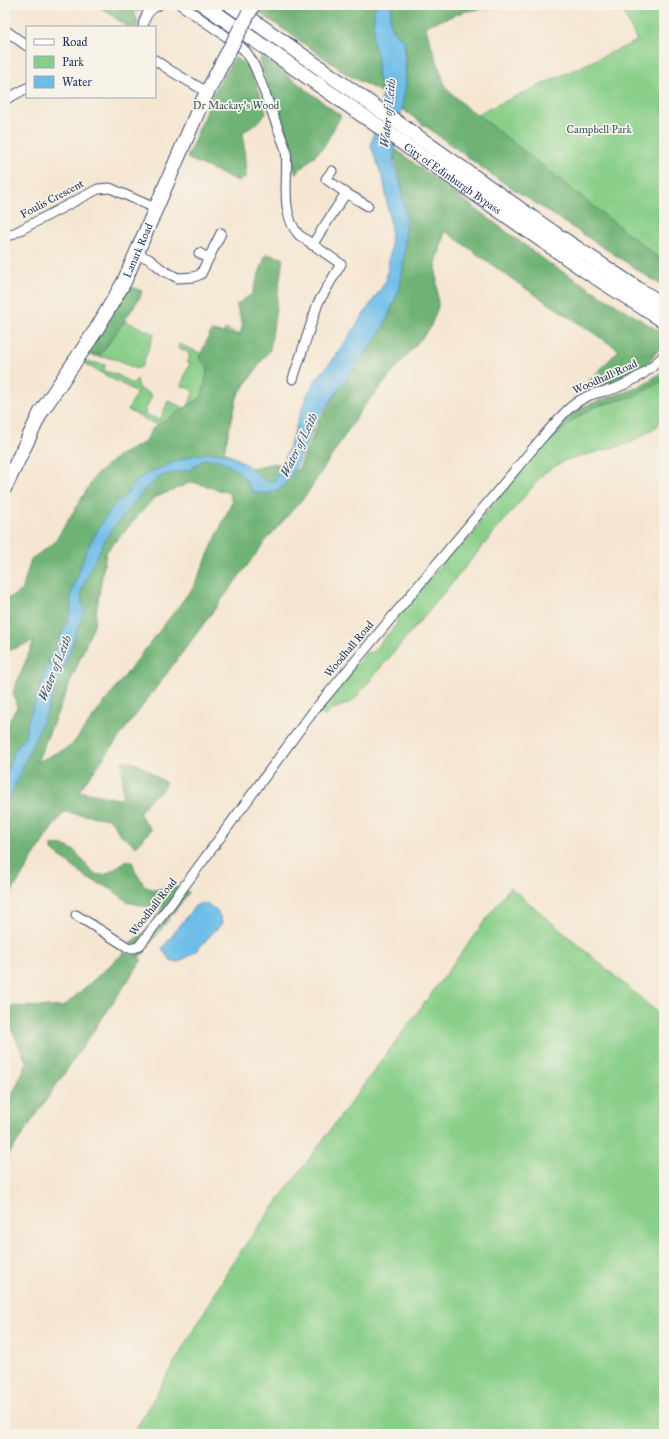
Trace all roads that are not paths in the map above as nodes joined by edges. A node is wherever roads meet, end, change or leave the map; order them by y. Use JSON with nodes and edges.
{"nodes":[{"id":1,"x":159,"y":5,"type":"edge"},
{"id":2,"x":181,"y":5,"type":"edge"},
{"id":3,"x":204,"y":5,"type":"edge"},
{"id":4,"x":231,"y":5,"type":"edge"},
{"id":5,"x":253,"y":5,"type":"edge"},
{"id":6,"x":143,"y":26,"type":"edge"},
{"id":7,"x":5,"y":30,"type":"edge"},
{"id":8,"x":26,"y":45,"type":"edge"},
{"id":9,"x":288,"y":54,"type":"junction"},
{"id":10,"x":156,"y":61,"type":"edge"},
{"id":11,"x":26,"y":89,"type":"edge"},
{"id":12,"x":207,"y":92,"type":"junction"},
{"id":13,"x":5,"y":100,"type":"edge"},
{"id":14,"x":332,"y":172,"type":"dead end"},
{"id":15,"x":464,"y":178,"type":"junction"},
{"id":16,"x":346,"y":193,"type":"junction"},
{"id":17,"x":368,"y":206,"type":"dead end"},
{"id":18,"x":157,"y":209,"type":"junction"},
{"id":19,"x":221,"y":232,"type":"dead end"},
{"id":20,"x":5,"y":238,"type":"edge"},
{"id":21,"x":312,"y":245,"type":"junction"},
{"id":22,"x":199,"y":253,"type":"dead end"},
{"id":23,"x":137,"y":254,"type":"junction"},
{"id":24,"x":208,"y":258,"type":"junction"},
{"id":25,"x":664,"y":305,"type":"edge"},
{"id":26,"x":664,"y":321,"type":"edge"},
{"id":27,"x":664,"y":355,"type":"edge"},
{"id":28,"x":293,"y":379,"type":"dead end"},
{"id":29,"x":5,"y":487,"type":"edge"},
{"id":30,"x":76,"y":915,"type":"dead end"}],
"edges":[{"from":1,"to":6,"type":"street"},
{"from":2,"to":21,"type":"street"},
{"from":3,"to":9,"type":"main road","name":"City of Edinburgh Bypass"},
{"from":4,"to":9,"type":"main road","name":"City of Edinburgh Bypass"},
{"from":5,"to":12,"type":"main road","name":"Lanark Road","bridge":true},
{"from":7,"to":8,"type":"street"},
{"from":9,"to":15,"type":"main road","name":"City of Edinburgh Bypass"},
{"from":10,"to":12,"type":"street"},
{"from":11,"to":13,"type":"street"},
{"from":12,"to":18,"type":"main road","name":"Lanark Road"},
{"from":14,"to":16,"type":"street"},
{"from":15,"to":25,"type":"main road","name":"City of Edinburgh Bypass"},
{"from":15,"to":26,"type":"main road","name":"City of Edinburgh Bypass"},
{"from":16,"to":17,"type":"street"},
{"from":16,"to":21,"type":"street"},
{"from":18,"to":20,"type":"street","name":"Foulis Crescent"},
{"from":18,"to":23,"type":"main road","name":"Lanark Road"},
{"from":19,"to":24,"type":"street"},
{"from":21,"to":28,"type":"street"},
{"from":22,"to":24,"type":"street"},
{"from":23,"to":24,"type":"street"},
{"from":23,"to":29,"type":"main road","name":"Lanark Road"},
{"from":27,"to":30,"type":"street","name":"Woodhall Road"}]}
